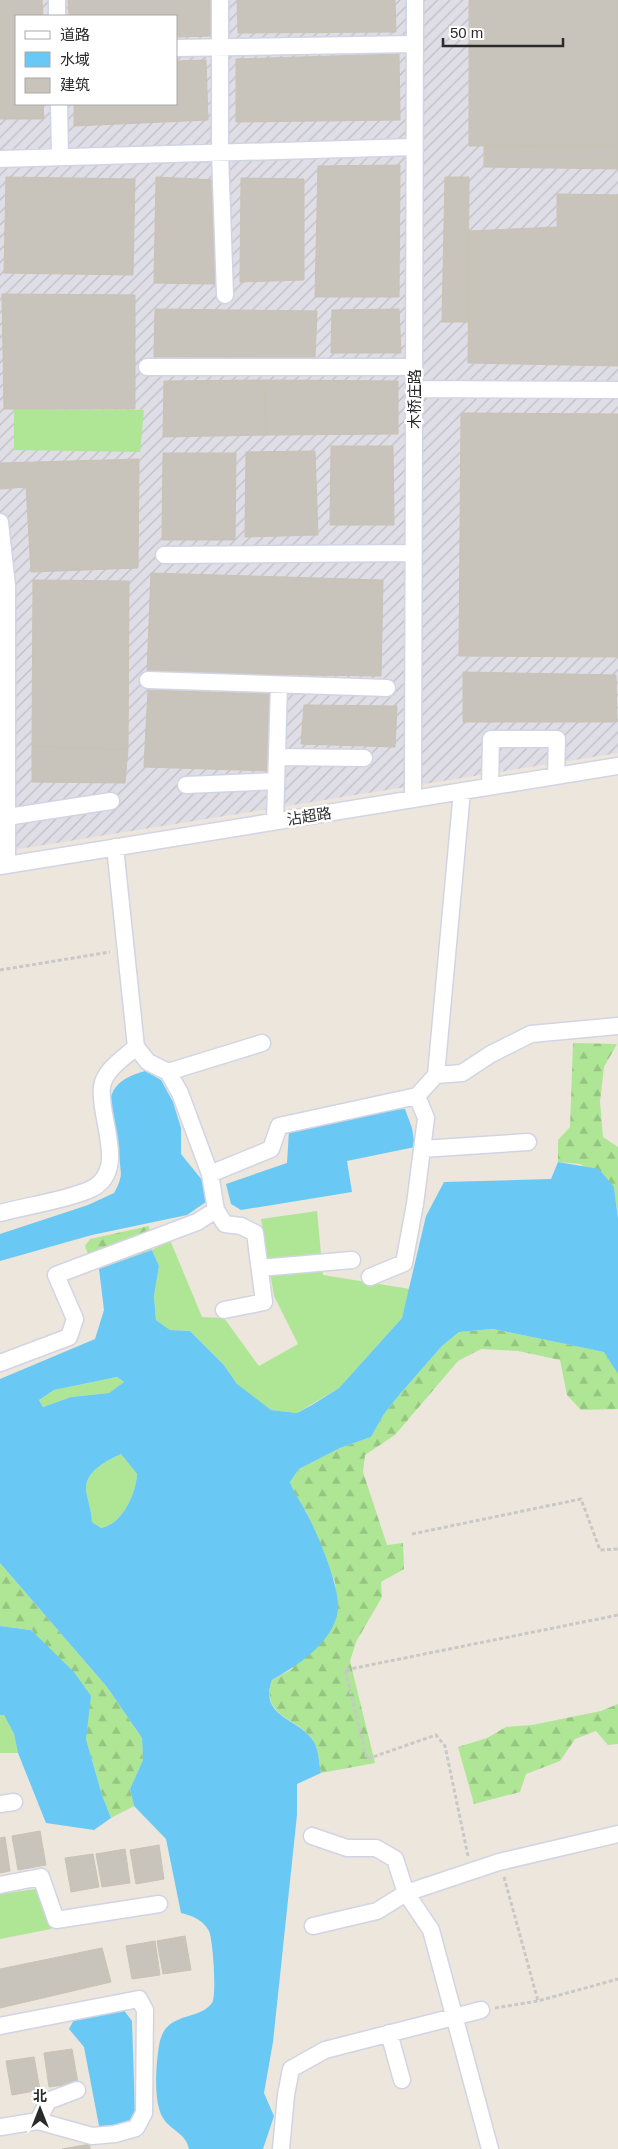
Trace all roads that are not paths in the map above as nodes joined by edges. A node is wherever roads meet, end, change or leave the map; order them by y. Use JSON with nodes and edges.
{"nodes":[{"id":1,"x":57,"y":0,"type":"edge"},
{"id":2,"x":220,"y":0,"type":"edge"},
{"id":3,"x":415,"y":0,"type":"edge"},
{"id":4,"x":57,"y":15,"type":"edge"},
{"id":5,"x":414,"y":44,"type":"junction"},
{"id":6,"x":221,"y":47,"type":"junction"},
{"id":7,"x":178,"y":48,"type":"edge"},
{"id":8,"x":59,"y":105,"type":"edge"},
{"id":9,"x":414,"y":147,"type":"junction"},
{"id":10,"x":220,"y":153,"type":"junction"},
{"id":11,"x":60,"y":158,"type":"junction"},
{"id":12,"x":0,"y":159,"type":"edge"},
{"id":13,"x":225,"y":295,"type":"dead end"},
{"id":14,"x":147,"y":367,"type":"dead end"},
{"id":15,"x":414,"y":367,"type":"junction"},
{"id":16,"x":414,"y":389,"type":"junction"},
{"id":17,"x":618,"y":390,"type":"edge"},
{"id":18,"x":0,"y":522,"type":"edge"},
{"id":19,"x":413,"y":553,"type":"junction"},
{"id":20,"x":164,"y":555,"type":"dead end"},
{"id":21,"x":3,"y":586,"type":"edge"},
{"id":22,"x":148,"y":680,"type":"dead end"},
{"id":23,"x":279,"y":685,"type":"junction"},
{"id":24,"x":387,"y":688,"type":"dead end"},
{"id":25,"x":277,"y":757,"type":"junction"},
{"id":26,"x":364,"y":758,"type":"dead end"},
{"id":27,"x":618,"y":766,"type":"edge"},
{"id":28,"x":556,"y":776,"type":"junction"},
{"id":29,"x":276,"y":781,"type":"junction"},
{"id":30,"x":186,"y":786,"type":"dead end"},
{"id":31,"x":490,"y":786,"type":"junction"},
{"id":32,"x":462,"y":791,"type":"junction"},
{"id":33,"x":413,"y":799,"type":"junction"},
{"id":34,"x":111,"y":801,"type":"dead end"},
{"id":35,"x":3,"y":818,"type":"edge"},
{"id":36,"x":276,"y":821,"type":"junction"},
{"id":37,"x":115,"y":847,"type":"junction"},
{"id":38,"x":4,"y":865,"type":"edge"},
{"id":39,"x":618,"y":1026,"type":"edge"},
{"id":40,"x":262,"y":1043,"type":"dead end"},
{"id":41,"x":136,"y":1047,"type":"junction"},
{"id":42,"x":168,"y":1072,"type":"junction"},
{"id":43,"x":436,"y":1075,"type":"junction"},
{"id":44,"x":417,"y":1096,"type":"junction"},
{"id":45,"x":528,"y":1142,"type":"dead end"},
{"id":46,"x":422,"y":1149,"type":"junction"},
{"id":47,"x":210,"y":1174,"type":"junction"},
{"id":48,"x":216,"y":1210,"type":"junction"},
{"id":49,"x":0,"y":1213,"type":"edge"},
{"id":50,"x":352,"y":1260,"type":"dead end"},
{"id":51,"x":260,"y":1268,"type":"junction"},
{"id":52,"x":370,"y":1277,"type":"dead end"},
{"id":53,"x":224,"y":1310,"type":"dead end"},
{"id":54,"x":0,"y":1363,"type":"edge"},
{"id":55,"x":618,"y":1834,"type":"edge"},
{"id":56,"x":312,"y":1836,"type":"dead end"},
{"id":57,"x":0,"y":1885,"type":"edge"},
{"id":58,"x":406,"y":1892,"type":"junction"},
{"id":59,"x":159,"y":1904,"type":"dead end"},
{"id":60,"x":313,"y":1926,"type":"dead end"},
{"id":61,"x":481,"y":2010,"type":"road end"},
{"id":62,"x":454,"y":2016,"type":"junction"},
{"id":63,"x":0,"y":2026,"type":"edge"},
{"id":64,"x":389,"y":2033,"type":"junction"},
{"id":65,"x":402,"y":2080,"type":"dead end"},
{"id":66,"x":77,"y":2090,"type":"dead end"},
{"id":67,"x":38,"y":2120,"type":"junction"},
{"id":68,"x":0,"y":2127,"type":"edge"},
{"id":69,"x":102,"y":2142,"type":"edge"},
{"id":70,"x":281,"y":2149,"type":"edge"},
{"id":71,"x":490,"y":2149,"type":"edge"}],
"edges":[{"from":1,"to":4,"type":"street"},
{"from":2,"to":6,"type":"street"},
{"from":3,"to":5,"type":"street","name":"木桥庄路"},
{"from":5,"to":6,"type":"street"},
{"from":5,"to":9,"type":"street","name":"木桥庄路"},
{"from":6,"to":7,"type":"street"},
{"from":6,"to":10,"type":"street"},
{"from":8,"to":11,"type":"street"},
{"from":9,"to":10,"type":"street"},
{"from":9,"to":15,"type":"street","name":"木桥庄路"},
{"from":10,"to":11,"type":"street"},
{"from":10,"to":13,"type":"street"},
{"from":11,"to":12,"type":"street"},
{"from":14,"to":15,"type":"street"},
{"from":15,"to":16,"type":"street","name":"木桥庄路"},
{"from":16,"to":17,"type":"street"},
{"from":16,"to":19,"type":"street","name":"木桥庄路"},
{"from":18,"to":21,"type":"street"},
{"from":19,"to":20,"type":"street"},
{"from":19,"to":33,"type":"street","name":"木桥庄路"},
{"from":21,"to":35,"type":"street"},
{"from":22,"to":23,"type":"street"},
{"from":23,"to":24,"type":"street"},
{"from":23,"to":25,"type":"street"},
{"from":25,"to":26,"type":"street"},
{"from":25,"to":29,"type":"street"},
{"from":27,"to":28,"type":"street","name":"沾超路"},
{"from":28,"to":31,"type":"street","name":"沾超路"},
{"from":28,"to":31,"type":"street"},
{"from":29,"to":30,"type":"street"},
{"from":29,"to":36,"type":"street"},
{"from":31,"to":32,"type":"street","name":"沾超路"},
{"from":32,"to":33,"type":"street","name":"沾超路"},
{"from":32,"to":43,"type":"street"},
{"from":33,"to":36,"type":"street","name":"沾超路"},
{"from":34,"to":35,"type":"street"},
{"from":35,"to":38,"type":"street"},
{"from":36,"to":37,"type":"street","name":"沾超路"},
{"from":37,"to":38,"type":"street","name":"沾超路"},
{"from":37,"to":41,"type":"street"},
{"from":39,"to":43,"type":"street"},
{"from":40,"to":42,"type":"street"},
{"from":41,"to":42,"type":"street"},
{"from":41,"to":49,"type":"street"},
{"from":42,"to":47,"type":"street"},
{"from":43,"to":44,"type":"street"},
{"from":44,"to":46,"type":"street"},
{"from":44,"to":47,"type":"street"},
{"from":45,"to":46,"type":"street"},
{"from":46,"to":52,"type":"street"},
{"from":47,"to":48,"type":"street"},
{"from":48,"to":51,"type":"street"},
{"from":48,"to":54,"type":"street"},
{"from":50,"to":51,"type":"street"},
{"from":51,"to":53,"type":"street"},
{"from":55,"to":58,"type":"street"},
{"from":56,"to":58,"type":"street"},
{"from":57,"to":59,"type":"street"},
{"from":58,"to":60,"type":"street"},
{"from":58,"to":62,"type":"street"},
{"from":61,"to":62,"type":"street"},
{"from":62,"to":64,"type":"street"},
{"from":62,"to":71,"type":"street"},
{"from":63,"to":69,"type":"street"},
{"from":64,"to":65,"type":"street"},
{"from":64,"to":70,"type":"street"},
{"from":66,"to":67,"type":"street"},
{"from":67,"to":68,"type":"street"},
{"from":67,"to":69,"type":"street"}]}
